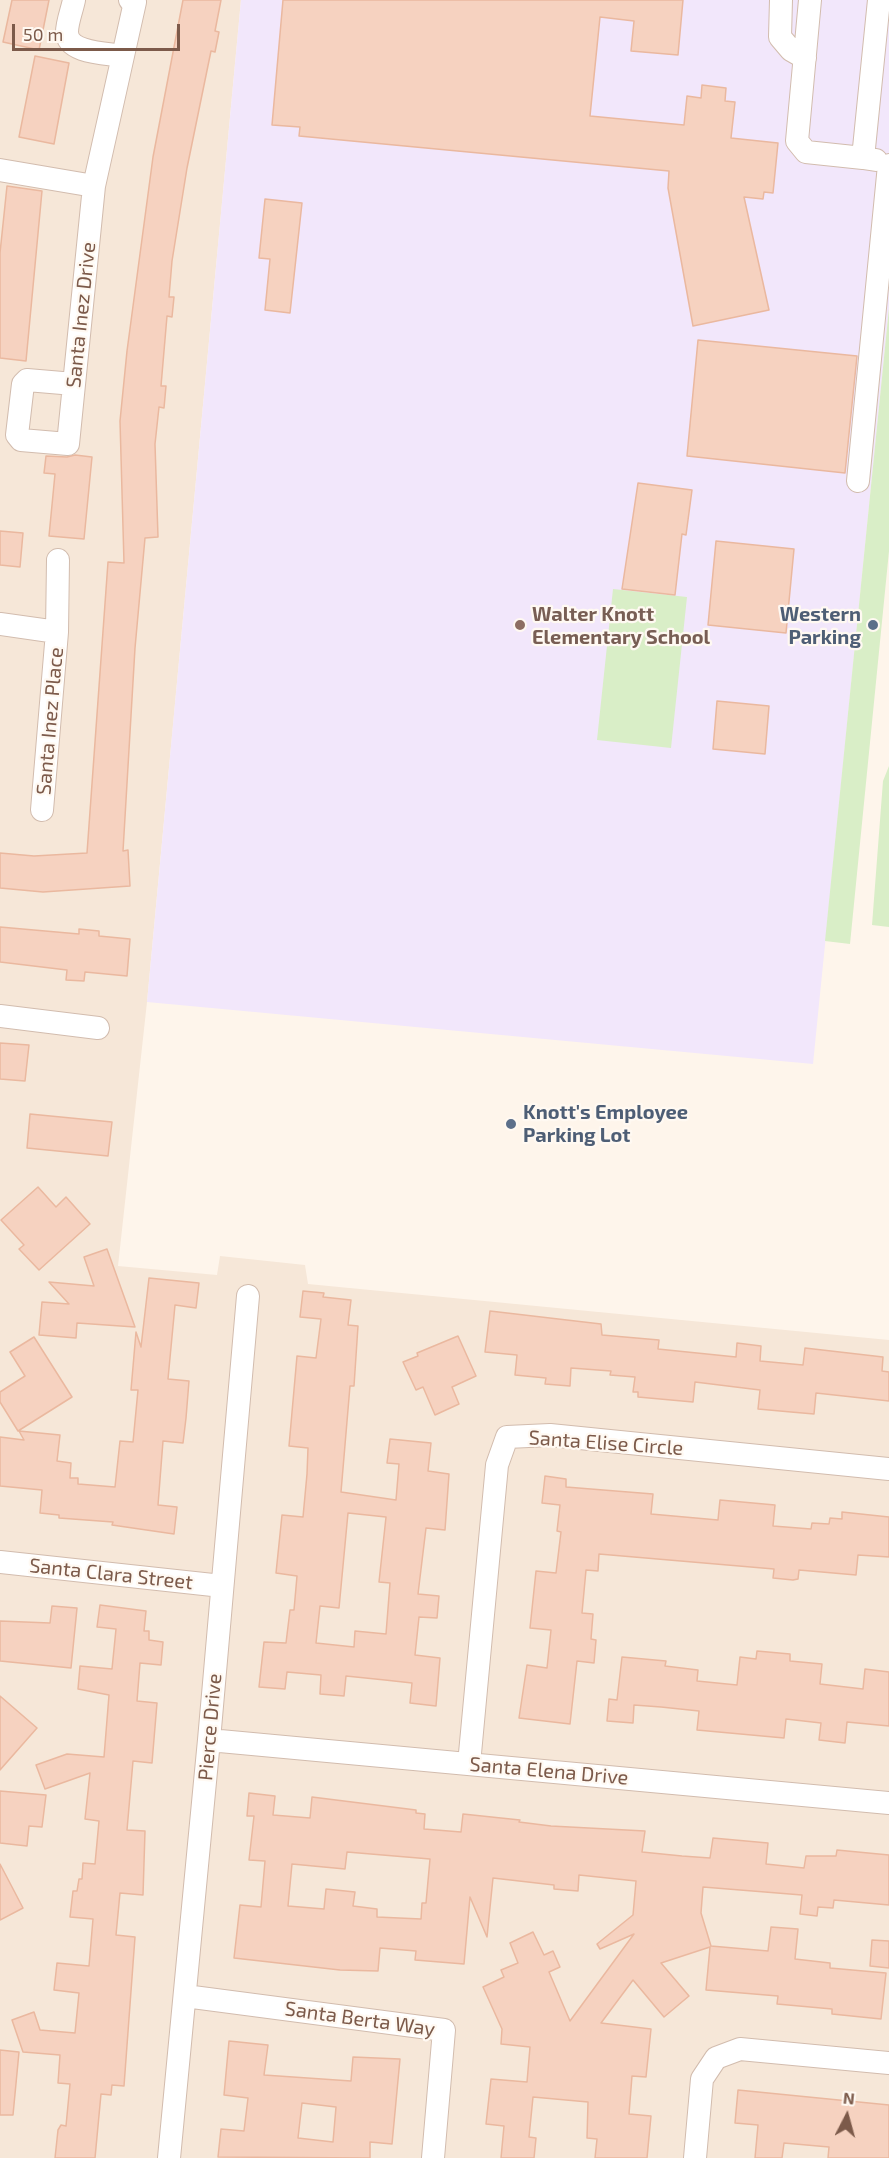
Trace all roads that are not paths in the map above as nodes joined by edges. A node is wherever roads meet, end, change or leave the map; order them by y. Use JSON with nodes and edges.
{"nodes":[{"id":1,"x":74,"y":0,"type":"edge"},
{"id":2,"x":781,"y":0,"type":"edge"},
{"id":3,"x":810,"y":0,"type":"edge"},
{"id":4,"x":879,"y":0,"type":"edge"},
{"id":5,"x":133,"y":1,"type":"edge"},
{"id":6,"x":123,"y":56,"type":"junction"},
{"id":7,"x":805,"y":58,"type":"junction"},
{"id":8,"x":863,"y":158,"type":"junction"},
{"id":9,"x":889,"y":163,"type":"edge"},
{"id":10,"x":0,"y":170,"type":"edge"},
{"id":11,"x":94,"y":186,"type":"junction"},
{"id":12,"x":74,"y":384,"type":"junction"},
{"id":13,"x":858,"y":481,"type":"dead end"},
{"id":14,"x":58,"y":560,"type":"dead end"},
{"id":15,"x":0,"y":624,"type":"edge"},
{"id":16,"x":57,"y":632,"type":"junction"},
{"id":17,"x":42,"y":810,"type":"dead end"},
{"id":18,"x":0,"y":1016,"type":"edge"},
{"id":19,"x":98,"y":1028,"type":"dead end"},
{"id":20,"x":248,"y":1296,"type":"dead end"},
{"id":21,"x":889,"y":1469,"type":"edge"},
{"id":22,"x":0,"y":1562,"type":"edge"},
{"id":23,"x":222,"y":1586,"type":"junction"},
{"id":24,"x":209,"y":1740,"type":"junction"},
{"id":25,"x":470,"y":1764,"type":"junction"},
{"id":26,"x":889,"y":1803,"type":"edge"},
{"id":27,"x":185,"y":1996,"type":"junction"},
{"id":28,"x":889,"y":2063,"type":"edge"},
{"id":29,"x":168,"y":2158,"type":"edge"},
{"id":30,"x":433,"y":2158,"type":"edge"},
{"id":31,"x":696,"y":2158,"type":"edge"}],
"edges":[{"from":1,"to":6,"type":"street"},
{"from":2,"to":7,"type":"street"},
{"from":3,"to":7,"type":"street"},
{"from":4,"to":8,"type":"street"},
{"from":5,"to":6,"type":"street","name":"Santa Inez Drive"},
{"from":6,"to":11,"type":"street","name":"Santa Inez Drive"},
{"from":7,"to":8,"type":"street"},
{"from":8,"to":9,"type":"street"},
{"from":9,"to":13,"type":"street"},
{"from":10,"to":11,"type":"street"},
{"from":11,"to":12,"type":"street","name":"Santa Inez Drive"},
{"from":12,"to":12,"type":"street","name":"Santa Inez Drive"},
{"from":14,"to":16,"type":"street","name":"Santa Inez Place"},
{"from":15,"to":16,"type":"street","name":"Santa Inez Place"},
{"from":16,"to":17,"type":"street","name":"Santa Inez Place"},
{"from":18,"to":19,"type":"street"},
{"from":20,"to":23,"type":"street","name":"Pierce Drive"},
{"from":21,"to":25,"type":"street","name":"Santa Elise Circle"},
{"from":22,"to":23,"type":"street","name":"Santa Clara Street"},
{"from":23,"to":24,"type":"street","name":"Pierce Drive"},
{"from":24,"to":25,"type":"street","name":"Santa Elena Drive"},
{"from":24,"to":27,"type":"street","name":"Pierce Drive"},
{"from":25,"to":26,"type":"street","name":"Santa Elena Drive"},
{"from":27,"to":29,"type":"street","name":"Pierce Drive"},
{"from":27,"to":30,"type":"street","name":"Santa Berta Way"},
{"from":28,"to":31,"type":"street"}]}
